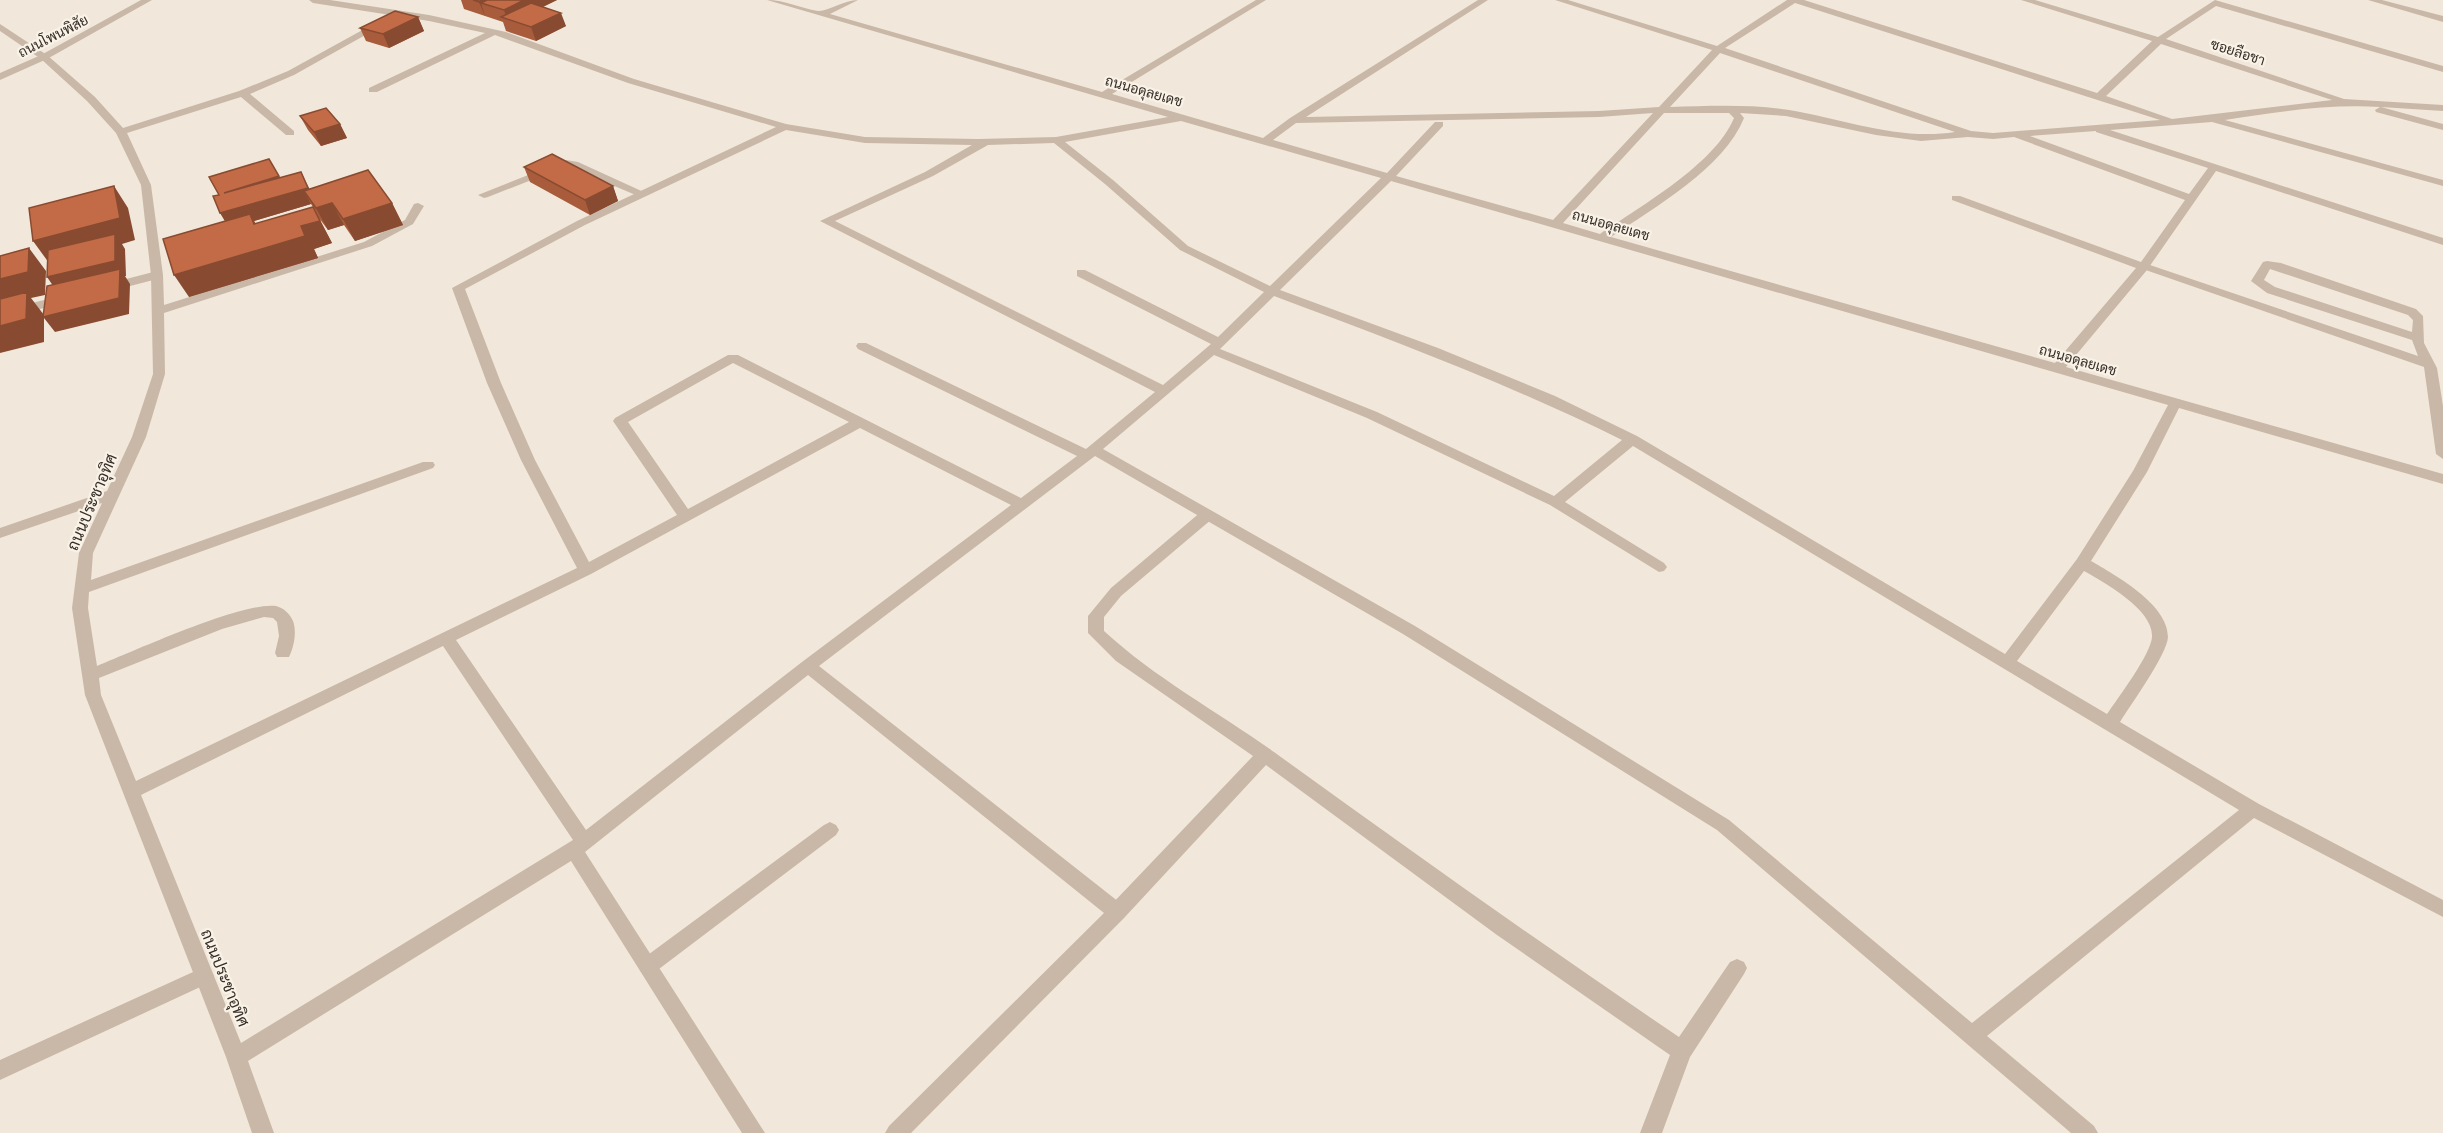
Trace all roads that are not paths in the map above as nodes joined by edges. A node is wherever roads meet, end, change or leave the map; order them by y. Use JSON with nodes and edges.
{"nodes":[{"id":1,"x":148,"y":0,"type":"edge"},
{"id":2,"x":313,"y":0,"type":"edge"},
{"id":3,"x":775,"y":0,"type":"edge"},
{"id":4,"x":854,"y":0,"type":"edge"},
{"id":5,"x":1262,"y":0,"type":"edge"},
{"id":6,"x":1484,"y":0,"type":"edge"},
{"id":7,"x":1559,"y":0,"type":"edge"},
{"id":8,"x":1794,"y":0,"type":"edge"},
{"id":9,"x":2025,"y":0,"type":"edge"},
{"id":10,"x":2372,"y":0,"type":"edge"},
{"id":11,"x":2218,"y":2,"type":"edge"},
{"id":12,"x":398,"y":13,"type":"junction"},
{"id":13,"x":822,"y":14,"type":"junction"},
{"id":14,"x":2443,"y":19,"type":"edge"},
{"id":15,"x":0,"y":27,"type":"edge"},
{"id":16,"x":493,"y":33,"type":"junction"},
{"id":17,"x":2159,"y":40,"type":"junction"},
{"id":18,"x":1718,"y":50,"type":"junction"},
{"id":19,"x":44,"y":57,"type":"junction"},
{"id":20,"x":2443,"y":69,"type":"edge"},
{"id":21,"x":0,"y":77,"type":"edge"},
{"id":22,"x":373,"y":90,"type":"dead end"},
{"id":23,"x":243,"y":93,"type":"junction"},
{"id":24,"x":1104,"y":95,"type":"junction"},
{"id":25,"x":2100,"y":96,"type":"junction"},
{"id":26,"x":2347,"y":102,"type":"junction"},
{"id":27,"x":2443,"y":108,"type":"edge"},
{"id":28,"x":1660,"y":109,"type":"junction"},
{"id":29,"x":1732,"y":110,"type":"junction"},
{"id":30,"x":1181,"y":117,"type":"junction"},
{"id":31,"x":2211,"y":119,"type":"junction"},
{"id":32,"x":1294,"y":120,"type":"junction"},
{"id":33,"x":2173,"y":121,"type":"junction"},
{"id":34,"x":1438,"y":124,"type":"dead end"},
{"id":35,"x":785,"y":127,"type":"junction"},
{"id":36,"x":2443,"y":127,"type":"edge"},
{"id":37,"x":2094,"y":128,"type":"junction"},
{"id":38,"x":121,"y":132,"type":"junction"},
{"id":39,"x":290,"y":133,"type":"dead end"},
{"id":40,"x":2012,"y":133,"type":"junction"},
{"id":41,"x":1970,"y":134,"type":"junction"},
{"id":42,"x":1056,"y":140,"type":"junction"},
{"id":43,"x":1265,"y":141,"type":"junction"},
{"id":44,"x":985,"y":142,"type":"junction"},
{"id":45,"x":2214,"y":167,"type":"junction"},
{"id":46,"x":1389,"y":177,"type":"junction"},
{"id":47,"x":2443,"y":183,"type":"edge"},
{"id":48,"x":642,"y":194,"type":"junction"},
{"id":49,"x":484,"y":195,"type":"dead end"},
{"id":50,"x":1956,"y":198,"type":"dead end"},
{"id":51,"x":2192,"y":199,"type":"junction"},
{"id":52,"x":418,"y":206,"type":"dead end"},
{"id":53,"x":1555,"y":225,"type":"junction"},
{"id":54,"x":1602,"y":238,"type":"junction"},
{"id":55,"x":2443,"y":242,"type":"edge"},
{"id":56,"x":2143,"y":267,"type":"junction"},
{"id":57,"x":1081,"y":273,"type":"dead end"},
{"id":58,"x":157,"y":275,"type":"junction"},
{"id":59,"x":101,"y":289,"type":"edge"},
{"id":60,"x":1273,"y":292,"type":"junction"},
{"id":61,"x":79,"y":295,"type":"edge"},
{"id":62,"x":158,"y":311,"type":"junction"},
{"id":63,"x":0,"y":315,"type":"edge"},
{"id":64,"x":2418,"y":338,"type":"junction"},
{"id":65,"x":862,"y":346,"type":"dead end"},
{"id":66,"x":1216,"y":346,"type":"junction"},
{"id":67,"x":2429,"y":364,"type":"junction"},
{"id":68,"x":2056,"y":370,"type":"junction"},
{"id":69,"x":1164,"y":391,"type":"junction"},
{"id":70,"x":2175,"y":403,"type":"junction"},
{"id":71,"x":860,"y":422,"type":"junction"},
{"id":72,"x":1632,"y":439,"type":"junction"},
{"id":73,"x":1090,"y":453,"type":"junction"},
{"id":74,"x":2443,"y":454,"type":"edge"},
{"id":75,"x":428,"y":465,"type":"dead end"},
{"id":76,"x":2443,"y":479,"type":"edge"},
{"id":77,"x":113,"y":494,"type":"junction"},
{"id":78,"x":1555,"y":502,"type":"junction"},
{"id":79,"x":1022,"y":505,"type":"junction"},
{"id":80,"x":1207,"y":515,"type":"junction"},
{"id":81,"x":686,"y":517,"type":"junction"},
{"id":82,"x":0,"y":533,"type":"edge"},
{"id":83,"x":2082,"y":562,"type":"junction"},
{"id":84,"x":1659,"y":567,"type":"dead end"},
{"id":85,"x":586,"y":570,"type":"junction"},
{"id":86,"x":82,"y":589,"type":"junction"},
{"id":87,"x":446,"y":638,"type":"junction"},
{"id":88,"x":283,"y":653,"type":"dead end"},
{"id":89,"x":2007,"y":663,"type":"junction"},
{"id":90,"x":808,"y":666,"type":"junction"},
{"id":91,"x":90,"y":675,"type":"junction"},
{"id":92,"x":2110,"y":724,"type":"junction"},
{"id":93,"x":1265,"y":755,"type":"junction"},
{"id":94,"x":132,"y":791,"type":"junction"},
{"id":95,"x":2253,"y":809,"type":"junction"},
{"id":96,"x":830,"y":830,"type":"dead end"},
{"id":97,"x":579,"y":846,"type":"junction"},
{"id":98,"x":2443,"y":909,"type":"edge"},
{"id":99,"x":1117,"y":912,"type":"junction"},
{"id":100,"x":648,"y":966,"type":"junction"},
{"id":101,"x":1737,"y":968,"type":"dead end"},
{"id":102,"x":204,"y":976,"type":"junction"},
{"id":103,"x":1971,"y":1036,"type":"junction"},
{"id":104,"x":1682,"y":1051,"type":"junction"},
{"id":105,"x":236,"y":1057,"type":"junction"},
{"id":106,"x":0,"y":1070,"type":"edge"},
{"id":107,"x":263,"y":1133,"type":"edge"},
{"id":108,"x":754,"y":1133,"type":"edge"},
{"id":109,"x":896,"y":1133,"type":"edge"},
{"id":110,"x":1651,"y":1133,"type":"edge"},
{"id":111,"x":2087,"y":1133,"type":"edge"}],
"edges":[{"from":1,"to":19,"type":"street","name":"ถนนโพนพิสัย"},
{"from":2,"to":12,"type":"street"},
{"from":3,"to":13,"type":"street","name":"ถนนอดุลยเดช"},
{"from":4,"to":13,"type":"street"},
{"from":5,"to":24,"type":"street"},
{"from":6,"to":32,"type":"street"},
{"from":7,"to":18,"type":"street"},
{"from":8,"to":18,"type":"street"},
{"from":8,"to":25,"type":"street"},
{"from":9,"to":17,"type":"street","name":"ซอยลือชา"},
{"from":10,"to":14,"type":"street"},
{"from":11,"to":17,"type":"street"},
{"from":11,"to":20,"type":"street"},
{"from":12,"to":16,"type":"street"},
{"from":12,"to":23,"type":"street"},
{"from":13,"to":24,"type":"street","name":"ถนนอดุลยเดช"},
{"from":15,"to":19,"type":"street","name":"ถนนประชาอุทิศ"},
{"from":16,"to":22,"type":"street"},
{"from":16,"to":35,"type":"street"},
{"from":17,"to":25,"type":"street"},
{"from":17,"to":26,"type":"street","name":"ซอยลือชา"},
{"from":18,"to":28,"type":"street"},
{"from":18,"to":41,"type":"street"},
{"from":19,"to":21,"type":"street","name":"ถนนโพนพิสัย"},
{"from":19,"to":38,"type":"street","name":"ถนนประชาอุทิศ"},
{"from":23,"to":38,"type":"street"},
{"from":23,"to":39,"type":"street"},
{"from":24,"to":30,"type":"street","name":"ถนนอดุลยเดช"},
{"from":25,"to":33,"type":"street"},
{"from":26,"to":27,"type":"street"},
{"from":26,"to":31,"type":"street"},
{"from":26,"to":36,"type":"street","name":"ซอยลือชา"},
{"from":28,"to":29,"type":"street"},
{"from":28,"to":32,"type":"street"},
{"from":28,"to":53,"type":"street"},
{"from":29,"to":41,"type":"street"},
{"from":29,"to":54,"type":"street"},
{"from":30,"to":42,"type":"street"},
{"from":30,"to":43,"type":"street","name":"ถนนอดุลยเดช"},
{"from":31,"to":33,"type":"street"},
{"from":31,"to":47,"type":"street"},
{"from":32,"to":43,"type":"street"},
{"from":33,"to":37,"type":"street"},
{"from":34,"to":46,"type":"street"},
{"from":35,"to":44,"type":"street"},
{"from":35,"to":48,"type":"street"},
{"from":37,"to":40,"type":"street"},
{"from":37,"to":45,"type":"street"},
{"from":38,"to":58,"type":"street","name":"ถนนประชาอุทิศ"},
{"from":40,"to":41,"type":"street"},
{"from":40,"to":51,"type":"street"},
{"from":42,"to":44,"type":"street"},
{"from":42,"to":60,"type":"street"},
{"from":43,"to":46,"type":"street","name":"ถนนอดุลยเดช"},
{"from":44,"to":69,"type":"street"},
{"from":45,"to":51,"type":"street"},
{"from":45,"to":55,"type":"street"},
{"from":46,"to":53,"type":"street","name":"ถนนอดุลยเดช"},
{"from":46,"to":60,"type":"street"},
{"from":48,"to":49,"type":"street"},
{"from":48,"to":85,"type":"street"},
{"from":50,"to":56,"type":"street"},
{"from":51,"to":56,"type":"street"},
{"from":52,"to":62,"type":"street"},
{"from":53,"to":54,"type":"street","name":"ถนนอดุลยเดช"},
{"from":54,"to":68,"type":"street","name":"ถนนอดุลยเดช"},
{"from":56,"to":67,"type":"street"},
{"from":56,"to":68,"type":"street"},
{"from":57,"to":66,"type":"street"},
{"from":58,"to":59,"type":"street"},
{"from":58,"to":62,"type":"street","name":"ถนนประชาอุทิศ"},
{"from":60,"to":66,"type":"street"},
{"from":60,"to":72,"type":"street"},
{"from":61,"to":63,"type":"street"},
{"from":62,"to":77,"type":"street","name":"ถนนประชาอุทิศ"},
{"from":64,"to":64,"type":"street"},
{"from":64,"to":67,"type":"street"},
{"from":65,"to":73,"type":"street"},
{"from":66,"to":69,"type":"street"},
{"from":66,"to":78,"type":"street"},
{"from":67,"to":74,"type":"street"},
{"from":68,"to":70,"type":"street","name":"ถนนอดุลยเดช"},
{"from":69,"to":73,"type":"street"},
{"from":70,"to":76,"type":"street","name":"ถนนอดุลยเดช"},
{"from":70,"to":83,"type":"street"},
{"from":71,"to":79,"type":"street"},
{"from":71,"to":81,"type":"street"},
{"from":71,"to":81,"type":"street"},
{"from":72,"to":78,"type":"street"},
{"from":72,"to":89,"type":"street"},
{"from":73,"to":79,"type":"street"},
{"from":73,"to":80,"type":"street"},
{"from":75,"to":86,"type":"street"},
{"from":77,"to":82,"type":"street"},
{"from":77,"to":86,"type":"street","name":"ถนนประชาอุทิศ"},
{"from":78,"to":84,"type":"street"},
{"from":79,"to":90,"type":"street"},
{"from":80,"to":93,"type":"street"},
{"from":80,"to":103,"type":"street"},
{"from":81,"to":85,"type":"street"},
{"from":83,"to":89,"type":"street"},
{"from":83,"to":92,"type":"street"},
{"from":85,"to":87,"type":"street"},
{"from":86,"to":91,"type":"street","name":"ถนนประชาอุทิศ"},
{"from":87,"to":94,"type":"street"},
{"from":87,"to":97,"type":"street"},
{"from":88,"to":91,"type":"street"},
{"from":89,"to":92,"type":"street"},
{"from":90,"to":97,"type":"street"},
{"from":90,"to":99,"type":"street"},
{"from":91,"to":94,"type":"street","name":"ถนนประชาอุทิศ"},
{"from":92,"to":95,"type":"street"},
{"from":93,"to":99,"type":"street"},
{"from":93,"to":104,"type":"street"},
{"from":94,"to":102,"type":"street","name":"ถนนประชาอุทิศ"},
{"from":95,"to":98,"type":"street"},
{"from":95,"to":103,"type":"street"},
{"from":96,"to":100,"type":"street"},
{"from":97,"to":100,"type":"street"},
{"from":97,"to":105,"type":"street"},
{"from":99,"to":109,"type":"street"},
{"from":100,"to":108,"type":"street"},
{"from":101,"to":104,"type":"street"},
{"from":102,"to":105,"type":"street","name":"ถนนประชาอุทิศ"},
{"from":102,"to":106,"type":"street"},
{"from":103,"to":111,"type":"street"},
{"from":104,"to":110,"type":"street"},
{"from":105,"to":107,"type":"street","name":"ถนนประชาอุทิศ"}]}
